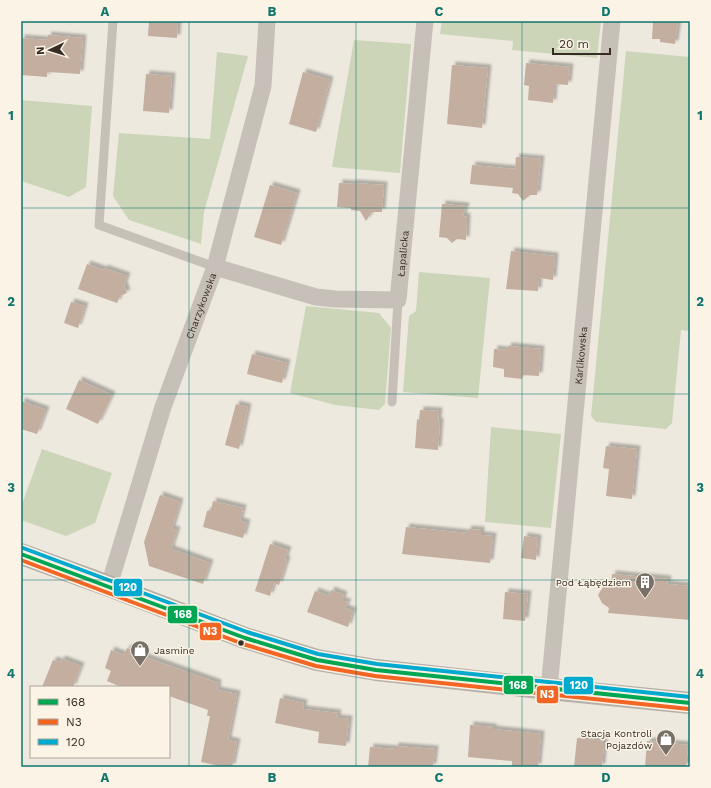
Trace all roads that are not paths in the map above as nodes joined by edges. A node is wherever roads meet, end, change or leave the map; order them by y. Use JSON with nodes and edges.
{"nodes":[{"id":1,"x":113,"y":21,"type":"edge"},
{"id":2,"x":267,"y":21,"type":"edge"},
{"id":3,"x":425,"y":21,"type":"edge"},
{"id":4,"x":612,"y":21,"type":"edge"},
{"id":5,"x":216,"y":267,"type":"junction"},
{"id":6,"x":398,"y":300,"type":"junction"},
{"id":7,"x":392,"y":402,"type":"dead end"},
{"id":8,"x":21,"y":554,"type":"edge"},
{"id":9,"x":108,"y":586,"type":"junction"},
{"id":10,"x":549,"y":689,"type":"junction"},
{"id":11,"x":690,"y":703,"type":"edge"}],
"edges":[{"from":1,"to":5,"type":"lane"},
{"from":2,"to":5,"type":"street","name":"Charzykowska"},
{"from":3,"to":6,"type":"street","name":"Łapalicka"},
{"from":4,"to":10,"type":"street","name":"Karlikowska"},
{"from":5,"to":6,"type":"street"},
{"from":5,"to":9,"type":"street","name":"Charzykowska"},
{"from":6,"to":7,"type":"lane"},
{"from":8,"to":9,"type":"street"},
{"from":9,"to":10,"type":"street"},
{"from":10,"to":11,"type":"street"}]}
